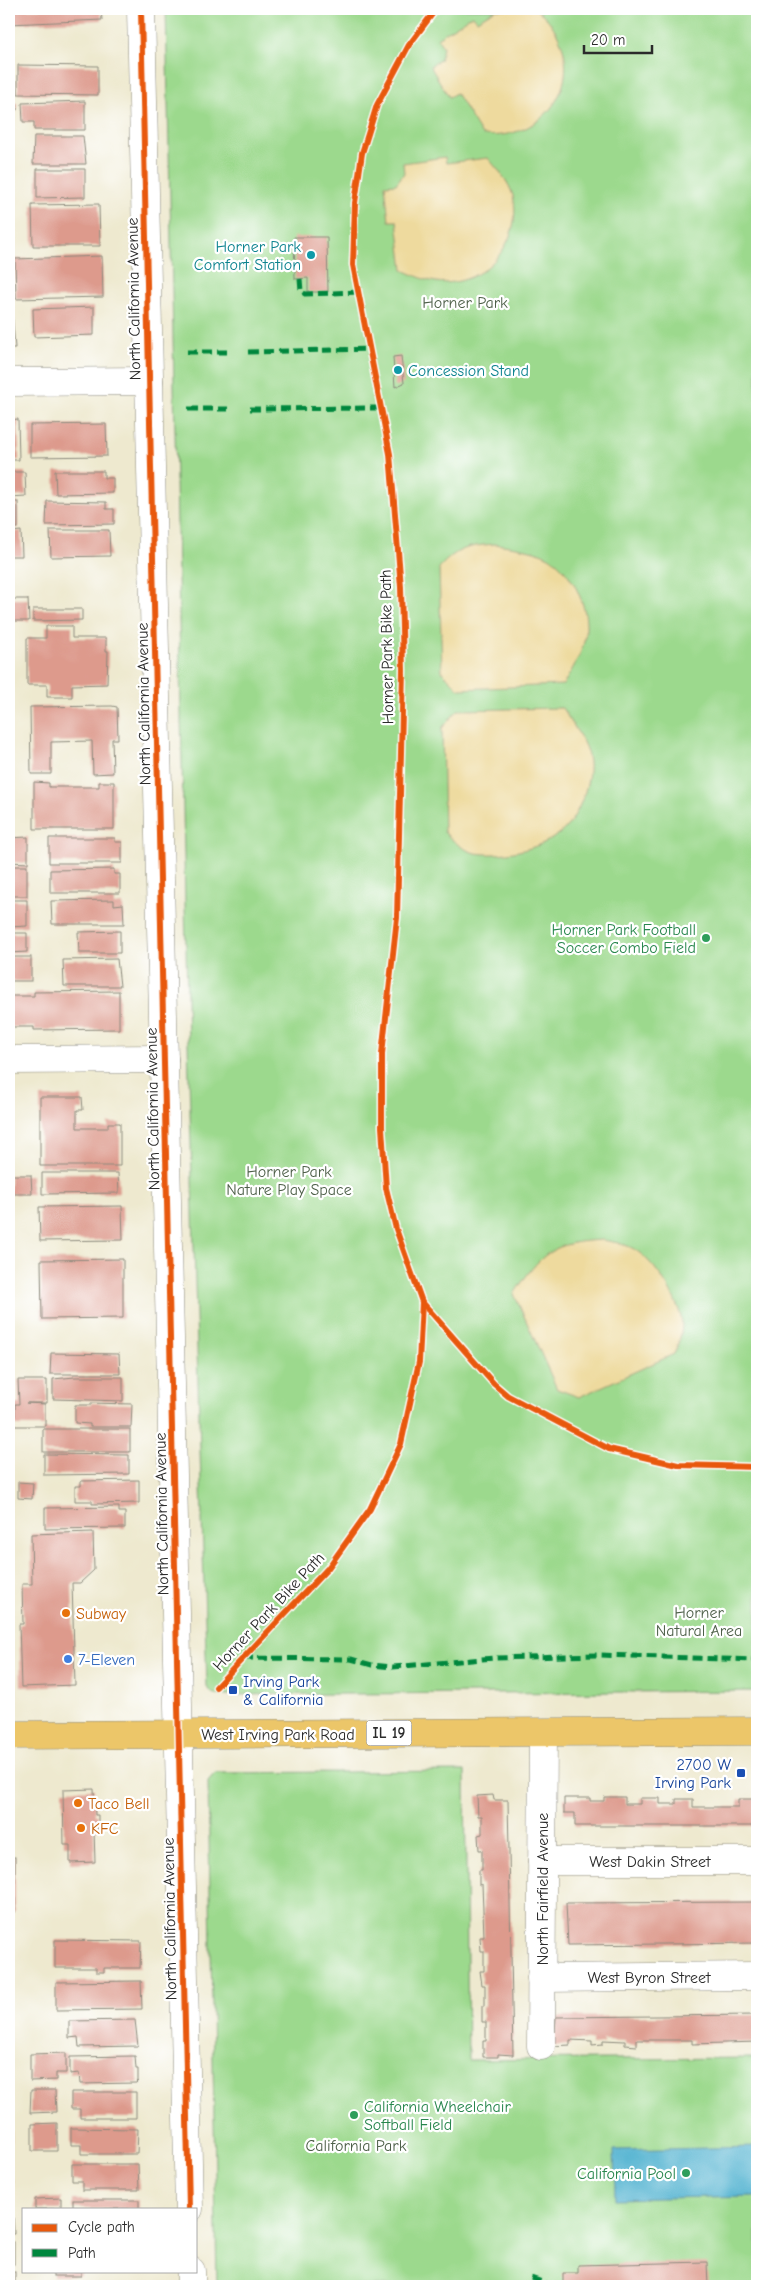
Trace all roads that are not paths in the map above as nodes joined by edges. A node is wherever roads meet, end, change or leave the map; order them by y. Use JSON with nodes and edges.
{"nodes":[{"id":1,"x":141,"y":9,"type":"edge"},
{"id":2,"x":149,"y":381,"type":"junction"},
{"id":3,"x":9,"y":382,"type":"edge"},
{"id":4,"x":164,"y":1059,"type":"junction"},
{"id":5,"x":9,"y":1060,"type":"edge"},
{"id":6,"x":757,"y":1731,"type":"edge"},
{"id":7,"x":543,"y":1733,"type":"junction"},
{"id":8,"x":9,"y":1735,"type":"edge"},
{"id":9,"x":180,"y":1735,"type":"junction"},
{"id":10,"x":542,"y":1861,"type":"junction"},
{"id":11,"x":757,"y":1861,"type":"edge"},
{"id":12,"x":757,"y":1976,"type":"edge"},
{"id":13,"x":542,"y":1978,"type":"junction"},
{"id":14,"x":541,"y":2046,"type":"dead end"},
{"id":15,"x":190,"y":2208,"type":"edge"},
{"id":16,"x":191,"y":2272,"type":"edge"},
{"id":17,"x":191,"y":2286,"type":"edge"}],
"edges":[{"from":1,"to":2,"type":"street","name":"North California Avenue"},
{"from":2,"to":3,"type":"street"},
{"from":2,"to":4,"type":"street","name":"North California Avenue"},
{"from":4,"to":5,"type":"street"},
{"from":4,"to":9,"type":"street","name":"North California Avenue"},
{"from":6,"to":7,"type":"main road","name":"West Irving Park Road","number":"IL 19"},
{"from":7,"to":9,"type":"main road","name":"West Irving Park Road","number":"IL 19"},
{"from":7,"to":10,"type":"street","name":"North Fairfield Avenue"},
{"from":8,"to":9,"type":"main road","name":"West Irving Park Road","number":"IL 19"},
{"from":9,"to":15,"type":"street","name":"North California Avenue"},
{"from":10,"to":11,"type":"street","name":"West Dakin Street"},
{"from":10,"to":13,"type":"street","name":"North Fairfield Avenue"},
{"from":12,"to":13,"type":"street","name":"West Byron Street"},
{"from":13,"to":14,"type":"street","name":"North Fairfield Avenue"},
{"from":16,"to":17,"type":"street"}]}
